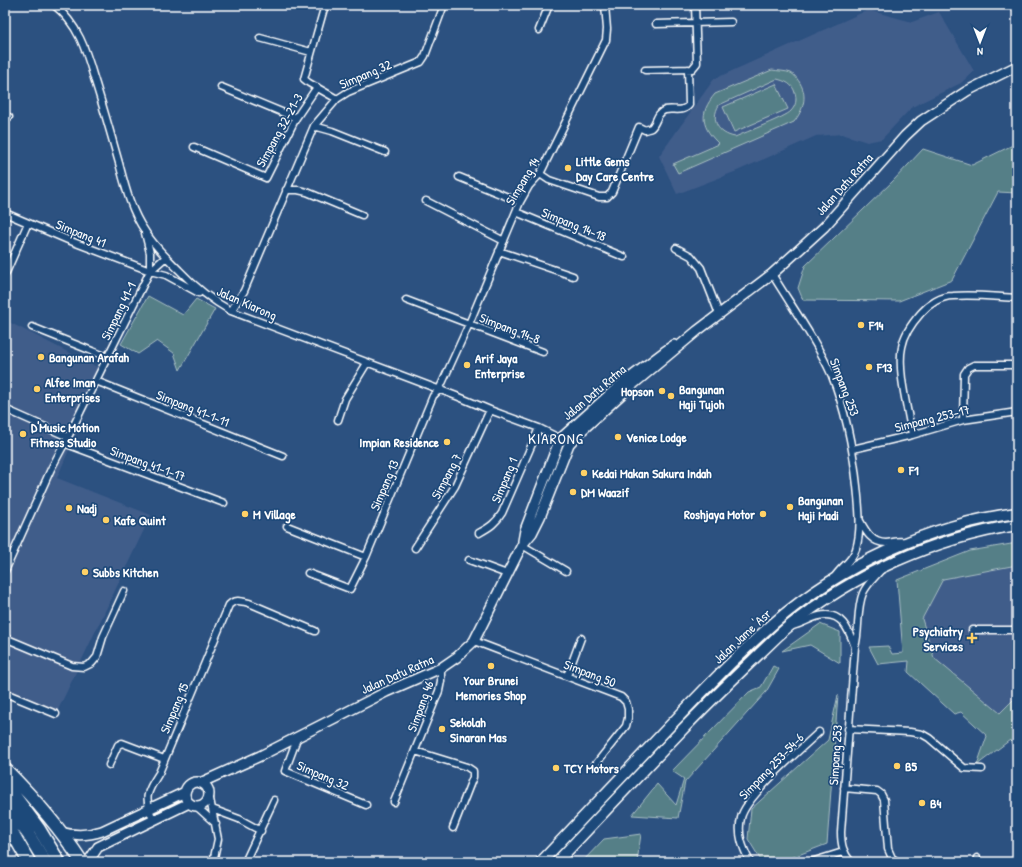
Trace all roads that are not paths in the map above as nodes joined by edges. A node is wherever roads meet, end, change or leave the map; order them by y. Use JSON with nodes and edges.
{"nodes":[{"id":1,"x":54,"y":5,"type":"edge"},
{"id":2,"x":325,"y":5,"type":"edge"},
{"id":3,"x":444,"y":5,"type":"edge"},
{"id":4,"x":549,"y":5,"type":"edge"},
{"id":5,"x":605,"y":5,"type":"edge"},
{"id":6,"x":695,"y":5,"type":"edge"},
{"id":7,"x":731,"y":22,"type":"dead end"},
{"id":8,"x":696,"y":23,"type":"junction"},
{"id":9,"x":656,"y":24,"type":"dead end"},
{"id":10,"x":538,"y":30,"type":"dead end"},
{"id":11,"x":260,"y":38,"type":"dead end"},
{"id":12,"x":311,"y":52,"type":"junction"},
{"id":13,"x":1017,"y":66,"type":"edge"},
{"id":14,"x":688,"y":69,"type":"junction"},
{"id":15,"x":645,"y":70,"type":"dead end"},
{"id":16,"x":221,"y":87,"type":"dead end"},
{"id":17,"x":316,"y":87,"type":"junction"},
{"id":18,"x":337,"y":99,"type":"junction"},
{"id":19,"x":296,"y":118,"type":"junction"},
{"id":20,"x":314,"y":126,"type":"junction"},
{"id":21,"x":194,"y":147,"type":"dead end"},
{"id":22,"x":385,"y":152,"type":"dead end"},
{"id":23,"x":540,"y":174,"type":"junction"},
{"id":24,"x":459,"y":177,"type":"dead end"},
{"id":25,"x":286,"y":190,"type":"junction"},
{"id":26,"x":426,"y":201,"type":"dead end"},
{"id":27,"x":520,"y":202,"type":"junction"},
{"id":28,"x":516,"y":212,"type":"junction"},
{"id":29,"x":5,"y":213,"type":"edge"},
{"id":30,"x":362,"y":215,"type":"dead end"},
{"id":31,"x":28,"y":223,"type":"junction"},
{"id":32,"x":144,"y":231,"type":"junction"},
{"id":33,"x":504,"y":241,"type":"junction"},
{"id":34,"x":676,"y":248,"type":"dead end"},
{"id":35,"x":499,"y":251,"type":"junction"},
{"id":36,"x":166,"y":257,"type":"junction"},
{"id":37,"x":624,"y":257,"type":"dead end"},
{"id":38,"x":150,"y":271,"type":"junction"},
{"id":39,"x":772,"y":274,"type":"junction"},
{"id":40,"x":5,"y":275,"type":"edge"},
{"id":41,"x":573,"y":276,"type":"dead end"},
{"id":42,"x":1017,"y":298,"type":"edge"},
{"id":43,"x":210,"y":299,"type":"junction"},
{"id":44,"x":406,"y":300,"type":"dead end"},
{"id":45,"x":231,"y":311,"type":"junction"},
{"id":46,"x":719,"y":314,"type":"junction"},
{"id":47,"x":469,"y":324,"type":"junction"},
{"id":48,"x":32,"y":326,"type":"dead end"},
{"id":49,"x":697,"y":331,"type":"junction"},
{"id":50,"x":543,"y":352,"type":"dead end"},
{"id":51,"x":107,"y":357,"type":"junction"},
{"id":52,"x":367,"y":363,"type":"junction"},
{"id":53,"x":1017,"y":365,"type":"edge"},
{"id":54,"x":96,"y":381,"type":"junction"},
{"id":55,"x":439,"y":390,"type":"junction"},
{"id":56,"x":5,"y":409,"type":"edge"},
{"id":57,"x":490,"y":410,"type":"junction"},
{"id":58,"x":1017,"y":412,"type":"edge"},
{"id":59,"x":338,"y":420,"type":"dead end"},
{"id":60,"x":963,"y":420,"type":"junction"},
{"id":61,"x":539,"y":428,"type":"junction"},
{"id":62,"x":912,"y":435,"type":"junction"},
{"id":63,"x":68,"y":437,"type":"junction"},
{"id":64,"x":560,"y":438,"type":"junction"},
{"id":65,"x":64,"y":443,"type":"junction"},
{"id":66,"x":569,"y":444,"type":"junction"},
{"id":67,"x":853,"y":449,"type":"junction"},
{"id":68,"x":283,"y":456,"type":"dead end"},
{"id":69,"x":224,"y":503,"type":"dead end"},
{"id":70,"x":1017,"y":506,"type":"edge"},
{"id":71,"x":1017,"y":513,"type":"edge"},
{"id":72,"x":1003,"y":515,"type":"junction"},
{"id":73,"x":860,"y":521,"type":"junction"},
{"id":74,"x":1017,"y":525,"type":"edge"},
{"id":75,"x":287,"y":526,"type":"dead end"},
{"id":76,"x":993,"y":529,"type":"junction"},
{"id":77,"x":1017,"y":531,"type":"edge"},
{"id":78,"x":480,"y":533,"type":"dead end"},
{"id":79,"x":907,"y":542,"type":"junction"},
{"id":80,"x":522,"y":544,"type":"junction"},
{"id":81,"x":416,"y":548,"type":"dead end"},
{"id":82,"x":366,"y":557,"type":"junction"},
{"id":83,"x":469,"y":560,"type":"dead end"},
{"id":84,"x":884,"y":566,"type":"junction"},
{"id":85,"x":5,"y":571,"type":"edge"},
{"id":86,"x":566,"y":571,"type":"dead end"},
{"id":87,"x":308,"y":573,"type":"dead end"},
{"id":88,"x":507,"y":574,"type":"junction"},
{"id":89,"x":832,"y":581,"type":"junction"},
{"id":90,"x":124,"y":591,"type":"dead end"},
{"id":91,"x":787,"y":628,"type":"junction"},
{"id":92,"x":972,"y":630,"type":"dead end"},
{"id":93,"x":1017,"y":630,"type":"edge"},
{"id":94,"x":315,"y":631,"type":"dead end"},
{"id":95,"x":5,"y":638,"type":"edge"},
{"id":96,"x":581,"y":638,"type":"dead end"},
{"id":97,"x":474,"y":641,"type":"junction"},
{"id":98,"x":855,"y":647,"type":"junction"},
{"id":99,"x":441,"y":668,"type":"junction"},
{"id":100,"x":567,"y":676,"type":"junction"},
{"id":101,"x":5,"y":694,"type":"edge"},
{"id":102,"x":56,"y":714,"type":"dead end"},
{"id":103,"x":848,"y":729,"type":"junction"},
{"id":104,"x":819,"y":732,"type":"dead end"},
{"id":105,"x":298,"y":736,"type":"junction"},
{"id":106,"x":415,"y":751,"type":"junction"},
{"id":107,"x":164,"y":759,"type":"junction"},
{"id":108,"x":110,"y":765,"type":"dead end"},
{"id":109,"x":595,"y":765,"type":"dead end"},
{"id":110,"x":5,"y":768,"type":"edge"},
{"id":111,"x":982,"y":769,"type":"dead end"},
{"id":112,"x":226,"y":772,"type":"junction"},
{"id":113,"x":5,"y":783,"type":"edge"},
{"id":114,"x":200,"y":783,"type":"junction"},
{"id":115,"x":844,"y":788,"type":"junction"},
{"id":116,"x":185,"y":792,"type":"junction"},
{"id":117,"x":208,"y":792,"type":"junction"},
{"id":118,"x":274,"y":800,"type":"dead end"},
{"id":119,"x":5,"y":802,"type":"edge"},
{"id":120,"x":394,"y":802,"type":"dead end"},
{"id":121,"x":192,"y":805,"type":"junction"},
{"id":122,"x":366,"y":805,"type":"dead end"},
{"id":123,"x":149,"y":809,"type":"junction"},
{"id":124,"x":212,"y":809,"type":"junction"},
{"id":125,"x":5,"y":820,"type":"edge"},
{"id":126,"x":154,"y":820,"type":"junction"},
{"id":127,"x":216,"y":824,"type":"junction"},
{"id":128,"x":453,"y":828,"type":"dead end"},
{"id":129,"x":261,"y":831,"type":"junction"},
{"id":130,"x":60,"y":832,"type":"junction"},
{"id":131,"x":844,"y":852,"type":"junction"},
{"id":132,"x":28,"y":861,"type":"edge"},
{"id":133,"x":45,"y":862,"type":"edge"},
{"id":134,"x":59,"y":862,"type":"edge"},
{"id":135,"x":82,"y":862,"type":"edge"},
{"id":136,"x":88,"y":862,"type":"edge"},
{"id":137,"x":213,"y":862,"type":"edge"},
{"id":138,"x":246,"y":862,"type":"edge"},
{"id":139,"x":541,"y":862,"type":"edge"},
{"id":140,"x":557,"y":862,"type":"edge"},
{"id":141,"x":750,"y":862,"type":"edge"},
{"id":142,"x":811,"y":862,"type":"edge"},
{"id":143,"x":851,"y":862,"type":"edge"},
{"id":144,"x":898,"y":862,"type":"edge"}],
"edges":[{"from":1,"to":32,"type":"street","name":"Jalan Kiarong"},
{"from":2,"to":12,"type":"street"},
{"from":3,"to":18,"type":"street","name":"Simpang 32"},
{"from":4,"to":10,"type":"street"},
{"from":5,"to":23,"type":"street","name":"Simpang 14"},
{"from":6,"to":8,"type":"street"},
{"from":7,"to":8,"type":"street"},
{"from":8,"to":9,"type":"street"},
{"from":8,"to":14,"type":"street"},
{"from":11,"to":12,"type":"street"},
{"from":12,"to":17,"type":"street"},
{"from":13,"to":39,"type":"main road","name":"Jalan Datu Ratna"},
{"from":14,"to":15,"type":"street"},
{"from":14,"to":23,"type":"street"},
{"from":16,"to":19,"type":"street"},
{"from":17,"to":18,"type":"street"},
{"from":17,"to":19,"type":"street","name":"Simpang 32-21-3"},
{"from":18,"to":20,"type":"street","name":"Simpang 32"},
{"from":19,"to":21,"type":"street","name":"Simpang 32-21-3"},
{"from":20,"to":22,"type":"street"},
{"from":20,"to":25,"type":"street","name":"Simpang 32"},
{"from":23,"to":27,"type":"street","name":"Simpang 14"},
{"from":24,"to":27,"type":"street"},
{"from":25,"to":30,"type":"street"},
{"from":25,"to":45,"type":"street","name":"Simpang 32"},
{"from":26,"to":33,"type":"street"},
{"from":27,"to":28,"type":"street","name":"Simpang 14"},
{"from":28,"to":33,"type":"street","name":"Simpang 14"},
{"from":28,"to":37,"type":"street","name":"Simpang 14-18"},
{"from":29,"to":31,"type":"street","name":"Simpang 41"},
{"from":31,"to":38,"type":"street","name":"Simpang 41"},
{"from":31,"to":40,"type":"street"},
{"from":32,"to":36,"type":"street","name":"Jalan Kiarong"},
{"from":32,"to":38,"type":"street","name":"Simpang 41-1"},
{"from":33,"to":35,"type":"street","name":"Simpang 14"},
{"from":34,"to":46,"type":"street"},
{"from":35,"to":41,"type":"street"},
{"from":35,"to":47,"type":"street","name":"Simpang 14"},
{"from":36,"to":38,"type":"street","name":"Simpang 41-1"},
{"from":36,"to":43,"type":"street","name":"Jalan Kiarong"},
{"from":38,"to":43,"type":"street","name":"Simpang 41-1"},
{"from":38,"to":51,"type":"street","name":"Simpang 41-1"},
{"from":39,"to":46,"type":"main road","name":"Jalan Datu Ratna"},
{"from":39,"to":67,"type":"street","name":"Simpang 253"},
{"from":42,"to":62,"type":"street"},
{"from":43,"to":45,"type":"street","name":"Jalan Kiarong"},
{"from":44,"to":47,"type":"street","name":"Simpang 14-8"},
{"from":45,"to":52,"type":"street","name":"Jalan Kiarong"},
{"from":46,"to":49,"type":"main road","name":"Jalan Datu Ratna"},
{"from":47,"to":50,"type":"street","name":"Simpang 14-8"},
{"from":47,"to":55,"type":"street","name":"Simpang 14"},
{"from":48,"to":51,"type":"street"},
{"from":49,"to":64,"type":"main road","name":"Jalan Datu Ratna"},
{"from":49,"to":66,"type":"main road","name":"Jalan Datu Ratna"},
{"from":51,"to":54,"type":"street","name":"Simpang 41-1"},
{"from":52,"to":55,"type":"street","name":"Jalan Kiarong"},
{"from":52,"to":59,"type":"street"},
{"from":53,"to":60,"type":"street"},
{"from":54,"to":63,"type":"street","name":"Simpang 41-1"},
{"from":54,"to":68,"type":"street","name":"Simpang 41-1-11"},
{"from":55,"to":57,"type":"street","name":"Jalan Kiarong"},
{"from":55,"to":82,"type":"street","name":"Simpang 13"},
{"from":56,"to":63,"type":"street"},
{"from":57,"to":61,"type":"street","name":"Jalan Kiarong"},
{"from":57,"to":81,"type":"street","name":"Simpang 7"},
{"from":58,"to":60,"type":"street","name":"Simpang 253-17"},
{"from":60,"to":62,"type":"street","name":"Simpang 253-17"},
{"from":61,"to":64,"type":"street","name":"Jalan Kiarong"},
{"from":61,"to":78,"type":"street","name":"Simpang 1"},
{"from":62,"to":67,"type":"street","name":"Simpang 253-17"},
{"from":63,"to":65,"type":"street","name":"Simpang 41-1"},
{"from":64,"to":66,"type":"street","name":"Jalan Kiarong"},
{"from":64,"to":80,"type":"main road","name":"Jalan Datu Ratna"},
{"from":65,"to":69,"type":"street","name":"Simpang 41-1-17"},
{"from":65,"to":85,"type":"street","name":"Simpang 41-1"},
{"from":66,"to":80,"type":"main road","name":"Jalan Datu Ratna"},
{"from":67,"to":73,"type":"street","name":"Simpang 253"},
{"from":70,"to":72,"type":"main road"},
{"from":71,"to":72,"type":"main road","name":"Jalan Jame 'Asr"},
{"from":72,"to":79,"type":"main road","name":"Jalan Jame 'Asr"},
{"from":73,"to":79,"type":"street","name":"Simpang 253"},
{"from":73,"to":89,"type":"street","name":"Simpang 253"},
{"from":74,"to":76,"type":"main road","name":"Jalan Jame 'Asr"},
{"from":75,"to":82,"type":"street"},
{"from":76,"to":77,"type":"main road"},
{"from":76,"to":84,"type":"main road","name":"Jalan Jame 'Asr"},
{"from":79,"to":89,"type":"main road","name":"Jalan Jame 'Asr"},
{"from":80,"to":86,"type":"street"},
{"from":80,"to":88,"type":"main road","name":"Jalan Datu Ratna"},
{"from":82,"to":87,"type":"street","name":"Simpang 13"},
{"from":83,"to":88,"type":"street"},
{"from":84,"to":91,"type":"main road","name":"Jalan Jame 'Asr"},
{"from":84,"to":98,"type":"street","name":"Simpang 253"},
{"from":88,"to":97,"type":"main road","name":"Jalan Datu Ratna"},
{"from":89,"to":139,"type":"main road","name":"Jalan Jame 'Asr"},
{"from":90,"to":95,"type":"street"},
{"from":91,"to":98,"type":"street","name":"Simpang 253"},
{"from":91,"to":140,"type":"main road","name":"Jalan Jame 'Asr"},
{"from":92,"to":93,"type":"street"},
{"from":94,"to":107,"type":"street","name":"Simpang 15"},
{"from":96,"to":100,"type":"street"},
{"from":97,"to":99,"type":"main road","name":"Jalan Datu Ratna"},
{"from":97,"to":100,"type":"street","name":"Simpang 50"},
{"from":98,"to":103,"type":"street","name":"Simpang 253"},
{"from":99,"to":105,"type":"main road","name":"Jalan Datu Ratna"},
{"from":99,"to":106,"type":"street","name":"Simpang 46"},
{"from":100,"to":109,"type":"street","name":"Simpang 50"},
{"from":101,"to":102,"type":"street"},
{"from":103,"to":111,"type":"street"},
{"from":103,"to":115,"type":"street","name":"Simpang 253"},
{"from":104,"to":141,"type":"street","name":"Simpang 253-54-6"},
{"from":105,"to":112,"type":"main road","name":"Jalan Datu Ratna"},
{"from":105,"to":122,"type":"street","name":"Simpang 32"},
{"from":106,"to":120,"type":"street","name":"Simpang 46"},
{"from":106,"to":128,"type":"street","name":"Simpang 46"},
{"from":107,"to":108,"type":"street"},
{"from":107,"to":123,"type":"street","name":"Simpang 15"},
{"from":110,"to":130,"type":"highway"},
{"from":112,"to":114,"type":"main road","name":"Jalan Datu Ratna"},
{"from":112,"to":117,"type":"main road","name":"Jalan Datu Ratna"},
{"from":113,"to":134,"type":"highway"},
{"from":114,"to":116,"type":"main road"},
{"from":114,"to":117,"type":"main road"},
{"from":115,"to":131,"type":"street","name":"Simpang 253"},
{"from":115,"to":144,"type":"street"},
{"from":116,"to":121,"type":"main road"},
{"from":116,"to":123,"type":"main road"},
{"from":117,"to":121,"type":"main road"},
{"from":117,"to":124,"type":"street"},
{"from":118,"to":129,"type":"street"},
{"from":119,"to":133,"type":"highway"},
{"from":121,"to":126,"type":"main road"},
{"from":121,"to":127,"type":"street"},
{"from":123,"to":126,"type":"street","name":"Simpang 15"},
{"from":123,"to":130,"type":"main road"},
{"from":124,"to":127,"type":"street"},
{"from":124,"to":129,"type":"street"},
{"from":125,"to":132,"type":"highway"},
{"from":126,"to":136,"type":"main road"},
{"from":127,"to":137,"type":"street"},
{"from":129,"to":138,"type":"street"},
{"from":130,"to":135,"type":"highway"},
{"from":131,"to":142,"type":"street"},
{"from":131,"to":143,"type":"street","name":"Simpang 253"}]}
